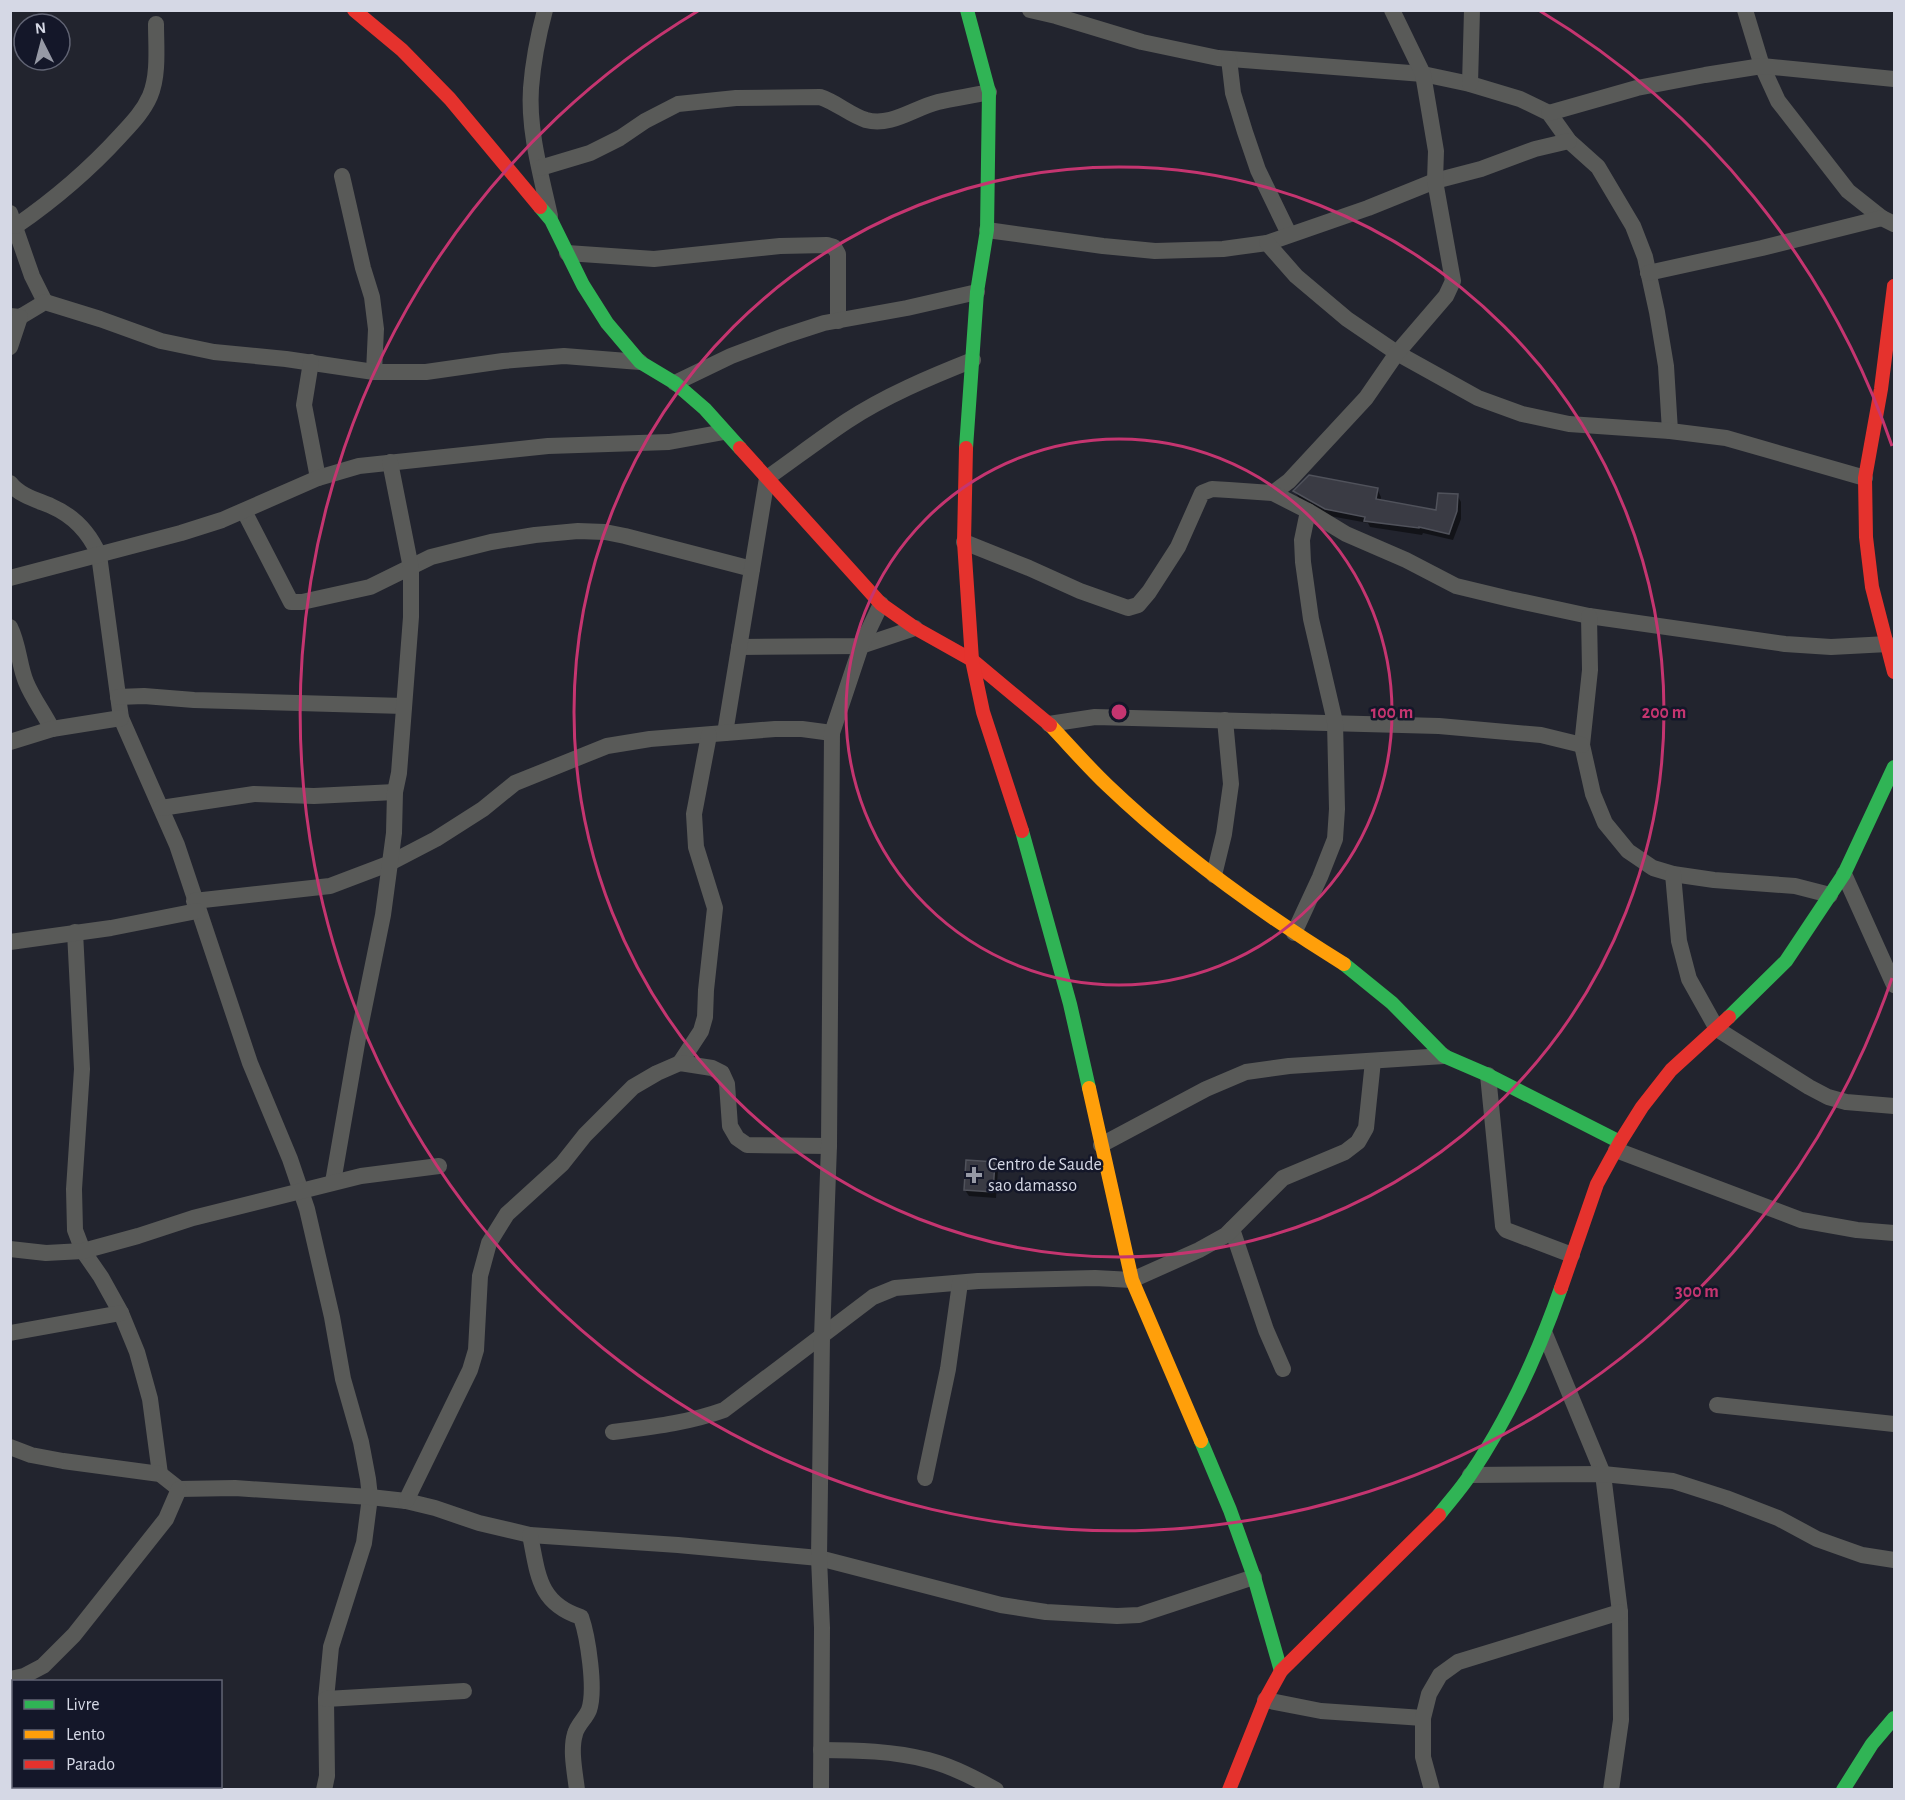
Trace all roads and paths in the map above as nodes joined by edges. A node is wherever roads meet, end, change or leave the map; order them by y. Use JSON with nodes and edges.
{"nodes":[{"id":1,"x":354,"y":10,"type":"edge"},
{"id":2,"x":544,"y":10,"type":"edge"},
{"id":3,"x":967,"y":10,"type":"edge"},
{"id":4,"x":1030,"y":10,"type":"edge"},
{"id":5,"x":1392,"y":10,"type":"edge"},
{"id":6,"x":1472,"y":10,"type":"edge"},
{"id":7,"x":1745,"y":10,"type":"edge"},
{"id":8,"x":1063,"y":13,"type":"edge"},
{"id":9,"x":156,"y":24,"type":"dead end"},
{"id":10,"x":1229,"y":59,"type":"junction"},
{"id":11,"x":1762,"y":66,"type":"junction"},
{"id":12,"x":1423,"y":74,"type":"junction"},
{"id":13,"x":1894,"y":79,"type":"edge"},
{"id":14,"x":1470,"y":84,"type":"junction"},
{"id":15,"x":989,"y":92,"type":"junction"},
{"id":16,"x":1549,"y":113,"type":"junction"},
{"id":17,"x":1569,"y":141,"type":"junction"},
{"id":18,"x":540,"y":168,"type":"junction"},
{"id":19,"x":342,"y":176,"type":"dead end"},
{"id":20,"x":1435,"y":181,"type":"junction"},
{"id":21,"x":13,"y":220,"type":"edge"},
{"id":22,"x":550,"y":220,"type":"junction"},
{"id":23,"x":1888,"y":221,"type":"edge"},
{"id":24,"x":987,"y":230,"type":"junction"},
{"id":25,"x":1289,"y":234,"type":"junction"},
{"id":26,"x":1267,"y":243,"type":"junction"},
{"id":27,"x":567,"y":253,"type":"junction"},
{"id":28,"x":1648,"y":273,"type":"junction"},
{"id":29,"x":1894,"y":286,"type":"edge"},
{"id":30,"x":977,"y":292,"type":"junction"},
{"id":31,"x":45,"y":302,"type":"junction"},
{"id":32,"x":15,"y":317,"type":"edge"},
{"id":33,"x":838,"y":321,"type":"junction"},
{"id":34,"x":10,"y":347,"type":"edge"},
{"id":35,"x":1397,"y":353,"type":"junction"},
{"id":36,"x":973,"y":360,"type":"junction"},
{"id":37,"x":311,"y":362,"type":"junction"},
{"id":38,"x":640,"y":362,"type":"junction"},
{"id":39,"x":374,"y":372,"type":"junction"},
{"id":40,"x":675,"y":383,"type":"junction"},
{"id":41,"x":1670,"y":431,"type":"junction"},
{"id":42,"x":724,"y":432,"type":"junction"},
{"id":43,"x":390,"y":462,"type":"junction"},
{"id":44,"x":318,"y":478,"type":"junction"},
{"id":45,"x":767,"y":478,"type":"junction"},
{"id":46,"x":1865,"y":478,"type":"junction"},
{"id":47,"x":10,"y":483,"type":"edge"},
{"id":48,"x":1273,"y":493,"type":"junction"},
{"id":49,"x":244,"y":511,"type":"junction"},
{"id":50,"x":1308,"y":511,"type":"junction"},
{"id":51,"x":964,"y":542,"type":"junction"},
{"id":52,"x":99,"y":555,"type":"junction"},
{"id":53,"x":411,"y":568,"type":"junction"},
{"id":54,"x":752,"y":569,"type":"junction"},
{"id":55,"x":10,"y":578,"type":"edge"},
{"id":56,"x":881,"y":604,"type":"junction"},
{"id":57,"x":1588,"y":616,"type":"junction"},
{"id":58,"x":10,"y":627,"type":"edge"},
{"id":59,"x":915,"y":628,"type":"junction"},
{"id":60,"x":1887,"y":644,"type":"junction"},
{"id":61,"x":861,"y":646,"type":"junction"},
{"id":62,"x":739,"y":647,"type":"junction"},
{"id":63,"x":972,"y":660,"type":"junction"},
{"id":64,"x":1894,"y":672,"type":"edge"},
{"id":65,"x":118,"y":697,"type":"junction"},
{"id":66,"x":404,"y":706,"type":"junction"},
{"id":67,"x":121,"y":718,"type":"junction"},
{"id":68,"x":1226,"y":720,"type":"junction"},
{"id":69,"x":1335,"y":722,"type":"junction"},
{"id":70,"x":1049,"y":724,"type":"junction"},
{"id":71,"x":52,"y":729,"type":"junction"},
{"id":72,"x":832,"y":733,"type":"junction"},
{"id":73,"x":717,"y":734,"type":"junction"},
{"id":74,"x":10,"y":742,"type":"edge"},
{"id":75,"x":1582,"y":745,"type":"junction"},
{"id":76,"x":1894,"y":767,"type":"edge"},
{"id":77,"x":394,"y":792,"type":"junction"},
{"id":78,"x":161,"y":808,"type":"junction"},
{"id":79,"x":388,"y":864,"type":"junction"},
{"id":80,"x":1673,"y":874,"type":"junction"},
{"id":81,"x":1844,"y":874,"type":"junction"},
{"id":82,"x":1214,"y":875,"type":"junction"},
{"id":83,"x":1830,"y":895,"type":"junction"},
{"id":84,"x":196,"y":906,"type":"junction"},
{"id":85,"x":75,"y":932,"type":"junction"},
{"id":86,"x":1294,"y":933,"type":"junction"},
{"id":87,"x":10,"y":942,"type":"edge"},
{"id":88,"x":1894,"y":985,"type":"edge"},
{"id":89,"x":1717,"y":1029,"type":"junction"},
{"id":90,"x":1444,"y":1056,"type":"junction"},
{"id":91,"x":1373,"y":1061,"type":"junction"},
{"id":92,"x":680,"y":1063,"type":"junction"},
{"id":93,"x":1488,"y":1075,"type":"junction"},
{"id":94,"x":1894,"y":1106,"type":"edge"},
{"id":95,"x":1101,"y":1145,"type":"junction"},
{"id":96,"x":829,"y":1146,"type":"junction"},
{"id":97,"x":1618,"y":1146,"type":"junction"},
{"id":98,"x":439,"y":1166,"type":"dead end"},
{"id":99,"x":333,"y":1182,"type":"junction"},
{"id":100,"x":300,"y":1191,"type":"junction"},
{"id":101,"x":1232,"y":1229,"type":"junction"},
{"id":102,"x":1894,"y":1233,"type":"edge"},
{"id":103,"x":10,"y":1249,"type":"edge"},
{"id":104,"x":84,"y":1251,"type":"junction"},
{"id":105,"x":1572,"y":1255,"type":"junction"},
{"id":106,"x":1132,"y":1280,"type":"junction"},
{"id":107,"x":960,"y":1282,"type":"junction"},
{"id":108,"x":121,"y":1313,"type":"junction"},
{"id":109,"x":10,"y":1333,"type":"edge"},
{"id":110,"x":1545,"y":1334,"type":"junction"},
{"id":111,"x":822,"y":1337,"type":"junction"},
{"id":112,"x":1283,"y":1369,"type":"dead end"},
{"id":113,"x":1717,"y":1406,"type":"dead end"},
{"id":114,"x":1894,"y":1425,"type":"edge"},
{"id":115,"x":613,"y":1432,"type":"dead end"},
{"id":116,"x":10,"y":1447,"type":"edge"},
{"id":117,"x":160,"y":1474,"type":"junction"},
{"id":118,"x":1604,"y":1474,"type":"junction"},
{"id":119,"x":1470,"y":1475,"type":"junction"},
{"id":120,"x":925,"y":1478,"type":"dead end"},
{"id":121,"x":179,"y":1489,"type":"junction"},
{"id":122,"x":370,"y":1497,"type":"junction"},
{"id":123,"x":406,"y":1501,"type":"junction"},
{"id":124,"x":530,"y":1536,"type":"junction"},
{"id":125,"x":819,"y":1558,"type":"junction"},
{"id":126,"x":1894,"y":1560,"type":"edge"},
{"id":127,"x":1254,"y":1577,"type":"junction"},
{"id":128,"x":1620,"y":1612,"type":"junction"},
{"id":129,"x":1281,"y":1671,"type":"junction"},
{"id":130,"x":10,"y":1679,"type":"edge"},
{"id":131,"x":464,"y":1691,"type":"dead end"},
{"id":132,"x":326,"y":1699,"type":"junction"},
{"id":133,"x":1265,"y":1700,"type":"junction"},
{"id":134,"x":1423,"y":1718,"type":"junction"},
{"id":135,"x":1894,"y":1718,"type":"edge"},
{"id":136,"x":821,"y":1750,"type":"junction"},
{"id":137,"x":324,"y":1790,"type":"edge"},
{"id":138,"x":577,"y":1790,"type":"edge"},
{"id":139,"x":821,"y":1790,"type":"edge"},
{"id":140,"x":996,"y":1790,"type":"edge"},
{"id":141,"x":1229,"y":1790,"type":"edge"},
{"id":142,"x":1432,"y":1790,"type":"edge"},
{"id":143,"x":1611,"y":1790,"type":"edge"},
{"id":144,"x":1843,"y":1790,"type":"edge"}],
"edges":[{"from":1,"to":22,"type":"street"},
{"from":2,"to":18,"type":"street"},
{"from":3,"to":15,"type":"street"},
{"from":4,"to":8,"type":"street"},
{"from":5,"to":12,"type":"street"},
{"from":6,"to":14,"type":"street"},
{"from":7,"to":11,"type":"street"},
{"from":8,"to":10,"type":"street"},
{"from":9,"to":21,"type":"street"},
{"from":10,"to":12,"type":"street"},
{"from":10,"to":25,"type":"street"},
{"from":11,"to":13,"type":"street"},
{"from":11,"to":16,"type":"street"},
{"from":11,"to":23,"type":"street"},
{"from":12,"to":14,"type":"street"},
{"from":12,"to":20,"type":"street"},
{"from":14,"to":16,"type":"street"},
{"from":15,"to":18,"type":"street"},
{"from":15,"to":24,"type":"street"},
{"from":16,"to":17,"type":"street"},
{"from":17,"to":20,"type":"street"},
{"from":17,"to":28,"type":"street"},
{"from":18,"to":22,"type":"street"},
{"from":19,"to":39,"type":"street"},
{"from":20,"to":25,"type":"street"},
{"from":20,"to":35,"type":"street"},
{"from":21,"to":31,"type":"street"},
{"from":22,"to":27,"type":"street"},
{"from":23,"to":28,"type":"street"},
{"from":24,"to":26,"type":"street"},
{"from":24,"to":30,"type":"street"},
{"from":25,"to":26,"type":"street"},
{"from":26,"to":35,"type":"street"},
{"from":27,"to":33,"type":"street"},
{"from":27,"to":38,"type":"street"},
{"from":28,"to":41,"type":"street"},
{"from":29,"to":46,"type":"street"},
{"from":30,"to":33,"type":"street"},
{"from":30,"to":36,"type":"street"},
{"from":31,"to":32,"type":"street"},
{"from":31,"to":37,"type":"street"},
{"from":32,"to":34,"type":"street"},
{"from":33,"to":40,"type":"street"},
{"from":35,"to":41,"type":"street"},
{"from":35,"to":48,"type":"street"},
{"from":36,"to":45,"type":"street"},
{"from":36,"to":51,"type":"street"},
{"from":37,"to":39,"type":"street"},
{"from":37,"to":44,"type":"street"},
{"from":38,"to":39,"type":"street"},
{"from":38,"to":40,"type":"street"},
{"from":40,"to":42,"type":"street"},
{"from":41,"to":46,"type":"street"},
{"from":42,"to":43,"type":"street"},
{"from":42,"to":45,"type":"street"},
{"from":43,"to":44,"type":"street"},
{"from":43,"to":53,"type":"street"},
{"from":44,"to":49,"type":"street"},
{"from":45,"to":54,"type":"street"},
{"from":45,"to":56,"type":"street"},
{"from":46,"to":60,"type":"street"},
{"from":47,"to":52,"type":"street"},
{"from":48,"to":50,"type":"street"},
{"from":48,"to":51,"type":"street"},
{"from":49,"to":52,"type":"street"},
{"from":49,"to":53,"type":"street"},
{"from":50,"to":57,"type":"street"},
{"from":50,"to":69,"type":"street"},
{"from":51,"to":63,"type":"street"},
{"from":52,"to":55,"type":"street"},
{"from":52,"to":65,"type":"street"},
{"from":53,"to":54,"type":"street"},
{"from":53,"to":66,"type":"street"},
{"from":54,"to":62,"type":"street"},
{"from":56,"to":59,"type":"street"},
{"from":56,"to":61,"type":"street"},
{"from":57,"to":60,"type":"street"},
{"from":57,"to":75,"type":"street"},
{"from":58,"to":71,"type":"street"},
{"from":59,"to":61,"type":"street"},
{"from":59,"to":63,"type":"street"},
{"from":60,"to":64,"type":"street"},
{"from":61,"to":62,"type":"street"},
{"from":61,"to":72,"type":"street"},
{"from":62,"to":73,"type":"street"},
{"from":63,"to":70,"type":"street"},
{"from":63,"to":95,"type":"street"},
{"from":65,"to":66,"type":"street"},
{"from":65,"to":67,"type":"street"},
{"from":66,"to":77,"type":"street"},
{"from":67,"to":71,"type":"street"},
{"from":67,"to":78,"type":"street"},
{"from":68,"to":69,"type":"street"},
{"from":68,"to":70,"type":"street"},
{"from":68,"to":82,"type":"street"},
{"from":69,"to":75,"type":"street"},
{"from":69,"to":86,"type":"street"},
{"from":70,"to":82,"type":"street"},
{"from":71,"to":74,"type":"street"},
{"from":72,"to":73,"type":"street"},
{"from":72,"to":96,"type":"street"},
{"from":73,"to":79,"type":"street"},
{"from":73,"to":92,"type":"street"},
{"from":75,"to":80,"type":"street"},
{"from":76,"to":81,"type":"street"},
{"from":77,"to":78,"type":"street"},
{"from":77,"to":79,"type":"street"},
{"from":78,"to":84,"type":"street"},
{"from":79,"to":84,"type":"street"},
{"from":79,"to":99,"type":"street"},
{"from":80,"to":83,"type":"street"},
{"from":80,"to":89,"type":"street"},
{"from":81,"to":83,"type":"street"},
{"from":81,"to":88,"type":"street"},
{"from":82,"to":86,"type":"street"},
{"from":83,"to":89,"type":"street"},
{"from":84,"to":85,"type":"street"},
{"from":84,"to":100,"type":"street"},
{"from":85,"to":87,"type":"street"},
{"from":85,"to":104,"type":"street"},
{"from":86,"to":90,"type":"street"},
{"from":89,"to":94,"type":"street"},
{"from":89,"to":97,"type":"street"},
{"from":90,"to":91,"type":"street"},
{"from":90,"to":93,"type":"street"},
{"from":91,"to":95,"type":"street"},
{"from":91,"to":101,"type":"street"},
{"from":92,"to":96,"type":"street"},
{"from":92,"to":123,"type":"street"},
{"from":93,"to":97,"type":"street"},
{"from":93,"to":105,"type":"street"},
{"from":95,"to":106,"type":"street"},
{"from":96,"to":111,"type":"street"},
{"from":97,"to":102,"type":"street"},
{"from":97,"to":105,"type":"street"},
{"from":98,"to":99,"type":"street"},
{"from":99,"to":100,"type":"street"},
{"from":100,"to":104,"type":"street"},
{"from":100,"to":122,"type":"street"},
{"from":101,"to":106,"type":"street"},
{"from":101,"to":112,"type":"street"},
{"from":103,"to":104,"type":"street"},
{"from":104,"to":108,"type":"street"},
{"from":105,"to":110,"type":"street"},
{"from":106,"to":107,"type":"street"},
{"from":106,"to":127,"type":"street"},
{"from":107,"to":111,"type":"street"},
{"from":107,"to":120,"type":"street"},
{"from":108,"to":109,"type":"street"},
{"from":108,"to":117,"type":"street"},
{"from":110,"to":118,"type":"street"},
{"from":110,"to":119,"type":"street"},
{"from":111,"to":115,"type":"street"},
{"from":111,"to":125,"type":"street"},
{"from":113,"to":114,"type":"street"},
{"from":116,"to":117,"type":"street"},
{"from":117,"to":121,"type":"street"},
{"from":118,"to":119,"type":"street"},
{"from":118,"to":126,"type":"street"},
{"from":118,"to":128,"type":"street"},
{"from":119,"to":129,"type":"street"},
{"from":121,"to":122,"type":"street"},
{"from":121,"to":130,"type":"street"},
{"from":122,"to":123,"type":"street"},
{"from":122,"to":132,"type":"street"},
{"from":123,"to":124,"type":"street"},
{"from":124,"to":125,"type":"street"},
{"from":124,"to":138,"type":"street"},
{"from":125,"to":127,"type":"street"},
{"from":125,"to":136,"type":"street"},
{"from":127,"to":129,"type":"street"},
{"from":128,"to":134,"type":"street"},
{"from":128,"to":143,"type":"street"},
{"from":129,"to":133,"type":"street"},
{"from":131,"to":132,"type":"street"},
{"from":132,"to":137,"type":"street"},
{"from":133,"to":134,"type":"street"},
{"from":133,"to":141,"type":"street"},
{"from":134,"to":142,"type":"street"},
{"from":135,"to":144,"type":"street"},
{"from":136,"to":139,"type":"street"},
{"from":136,"to":140,"type":"street"}]}
